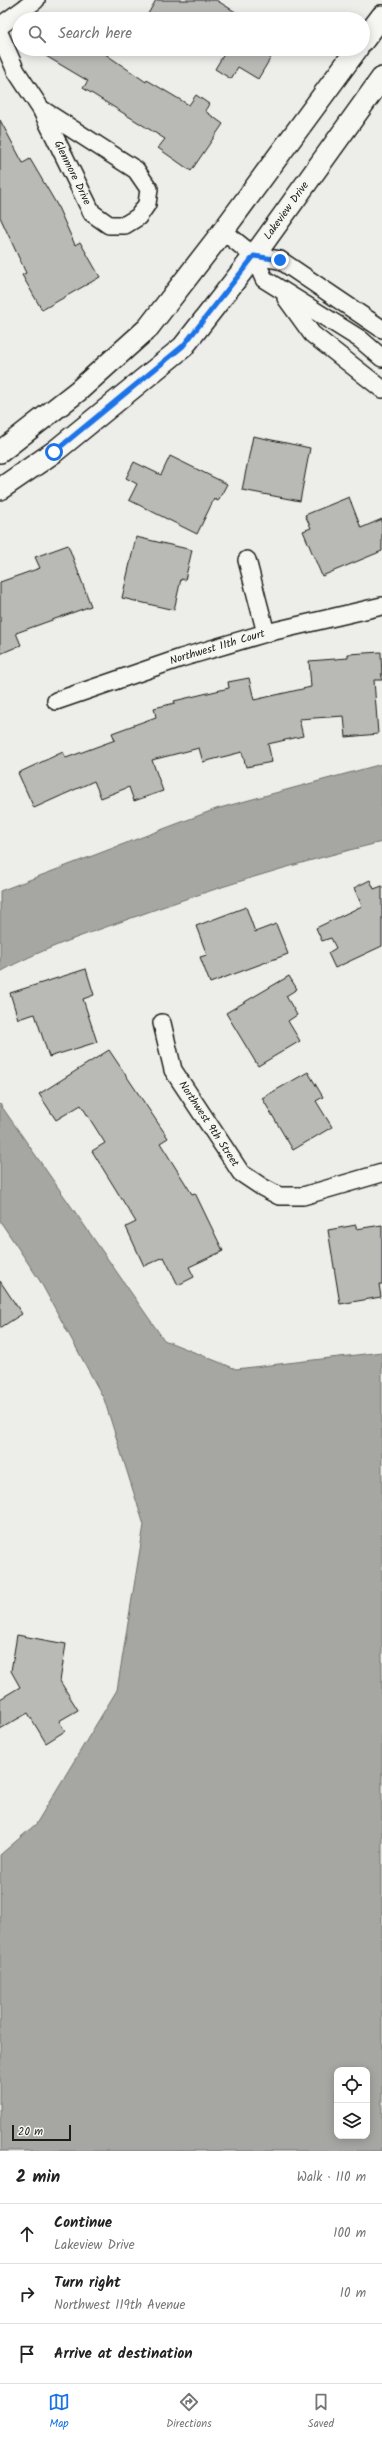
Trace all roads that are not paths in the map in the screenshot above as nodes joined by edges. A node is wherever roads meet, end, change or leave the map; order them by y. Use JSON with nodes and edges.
{"nodes":[{"id":1,"x":36,"y":0,"type":"edge"},
{"id":2,"x":19,"y":12,"type":"edge"},
{"id":3,"x":382,"y":16,"type":"edge"},
{"id":4,"x":12,"y":17,"type":"edge"},
{"id":5,"x":0,"y":26,"type":"edge"},
{"id":6,"x":370,"y":32,"type":"edge"},
{"id":7,"x":0,"y":36,"type":"edge"},
{"id":8,"x":352,"y":56,"type":"edge"},
{"id":9,"x":382,"y":78,"type":"edge"},
{"id":10,"x":41,"y":109,"type":"junction"},
{"id":11,"x":223,"y":231,"type":"junction"},
{"id":12,"x":254,"y":256,"type":"junction"},
{"id":13,"x":280,"y":290,"type":"junction"},
{"id":14,"x":382,"y":329,"type":"edge"},
{"id":15,"x":382,"y":358,"type":"edge"},
{"id":16,"x":382,"y":389,"type":"edge"},
{"id":17,"x":0,"y":452,"type":"edge"},
{"id":18,"x":0,"y":489,"type":"edge"},
{"id":19,"x":247,"y":560,"type":"dead end"},
{"id":20,"x":382,"y":606,"type":"edge"},
{"id":21,"x":266,"y":633,"type":"junction"},
{"id":22,"x":56,"y":701,"type":"dead end"},
{"id":23,"x":162,"y":1023,"type":"dead end"},
{"id":24,"x":382,"y":1173,"type":"edge"}],
"edges":[{"from":1,"to":2,"type":"street"},
{"from":3,"to":6,"type":"street"},
{"from":4,"to":5,"type":"street"},
{"from":7,"to":10,"type":"street","name":"Glenmore Drive"},
{"from":8,"to":11,"type":"street"},
{"from":9,"to":12,"type":"street","name":"Lakeview Drive"},
{"from":10,"to":10,"type":"street","name":"Glenmore Drive"},
{"from":11,"to":12,"type":"street"},
{"from":11,"to":17,"type":"street"},
{"from":12,"to":13,"type":"street"},
{"from":12,"to":14,"type":"street"},
{"from":12,"to":18,"type":"street","name":"Lakeview Drive"},
{"from":13,"to":15,"type":"street"},
{"from":13,"to":16,"type":"street"},
{"from":19,"to":21,"type":"street"},
{"from":20,"to":21,"type":"street","name":"Northwest 11th Court"},
{"from":21,"to":22,"type":"street","name":"Northwest 11th Court"},
{"from":23,"to":24,"type":"street","name":"Northwest 9th Street"}]}
